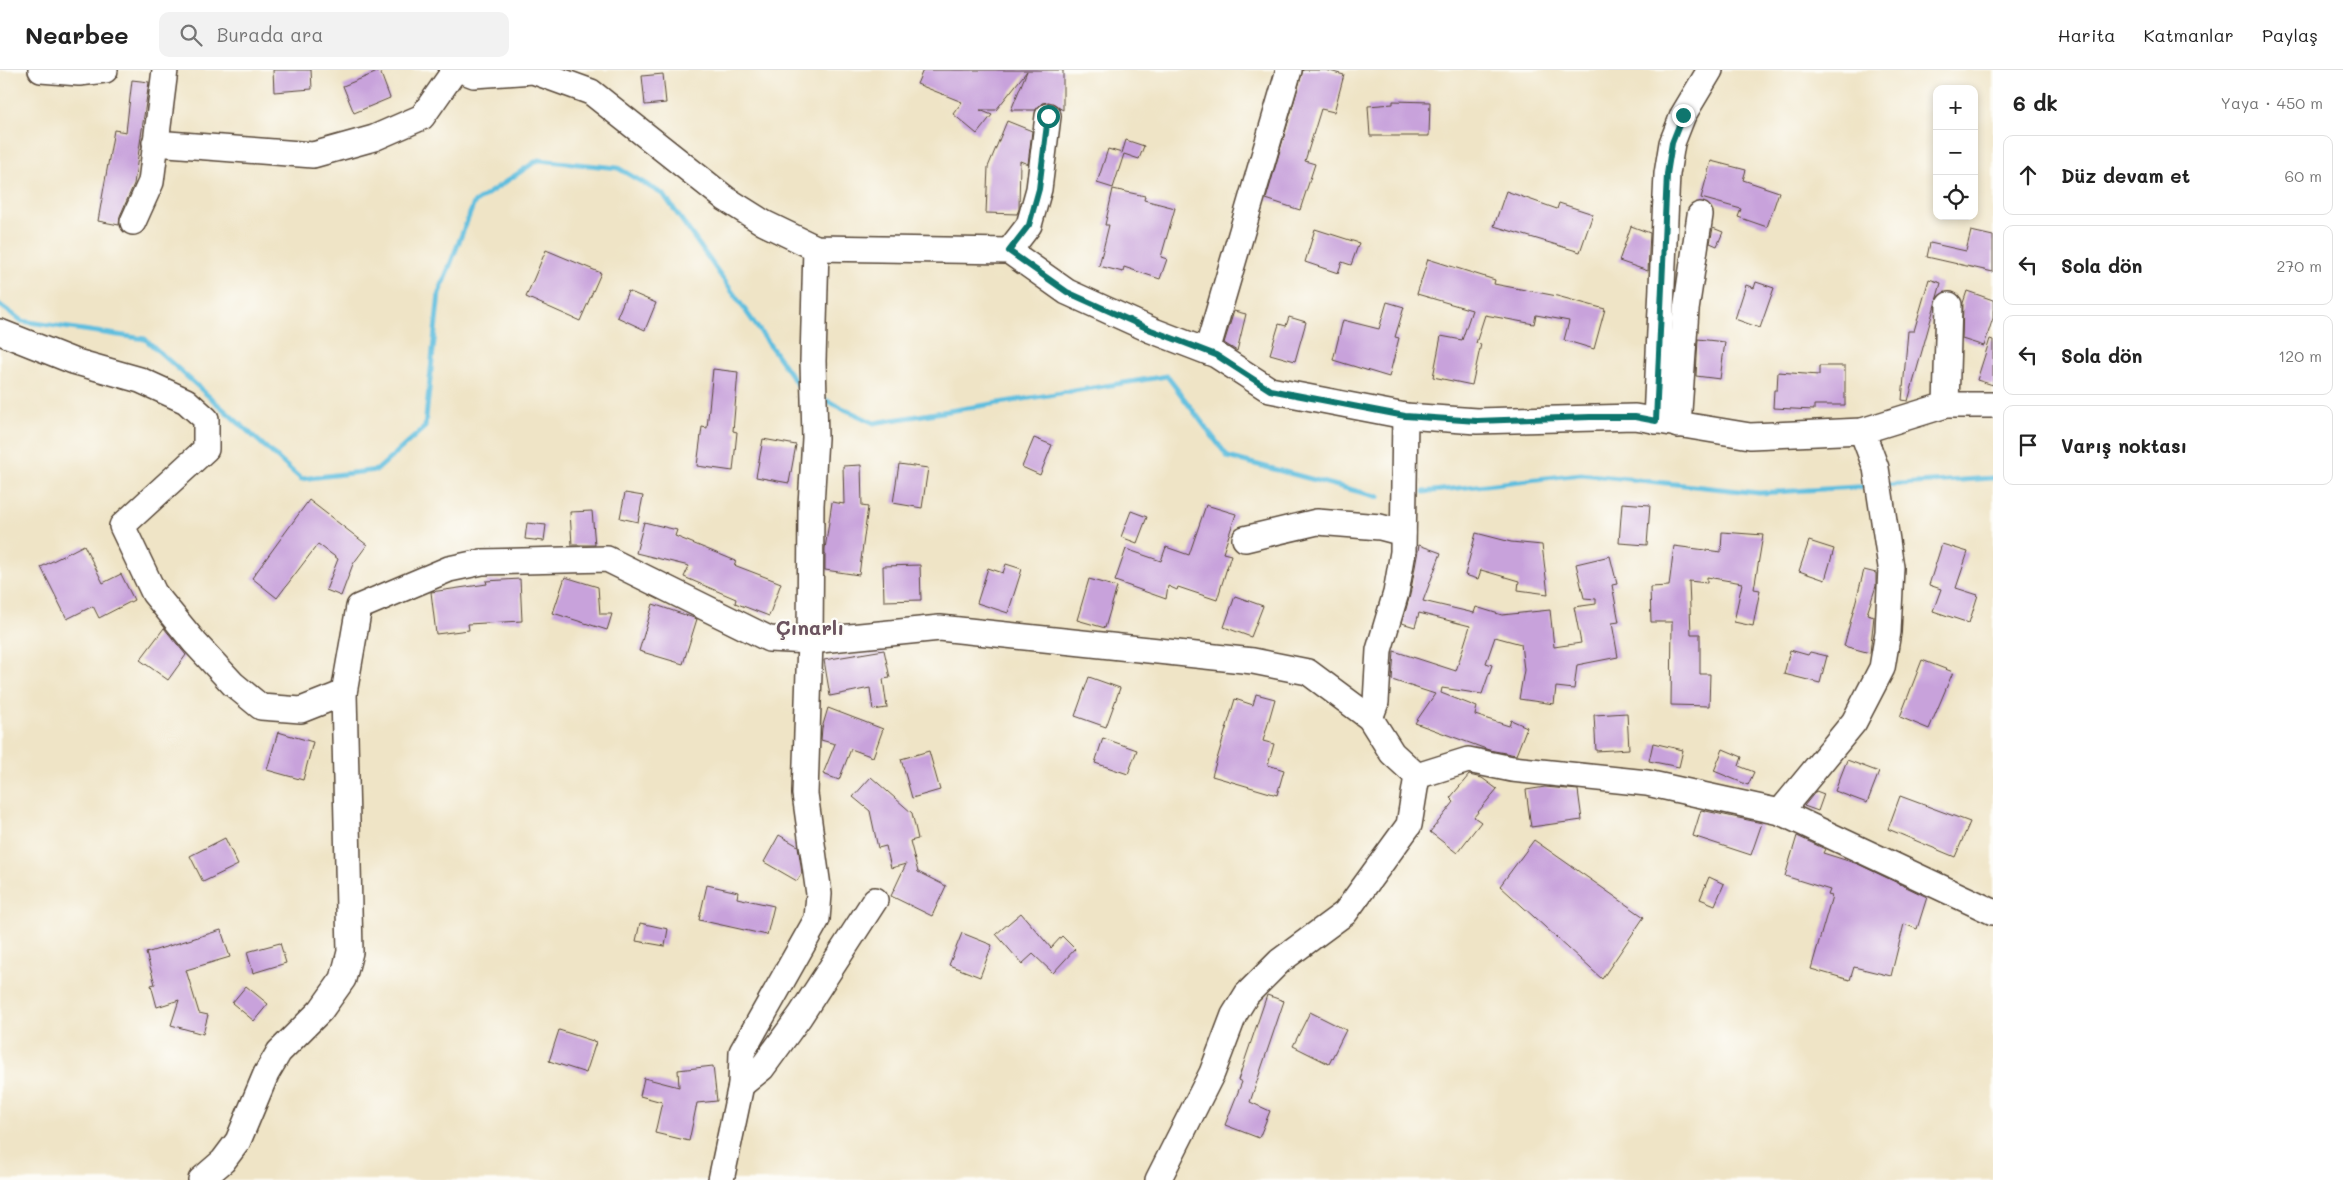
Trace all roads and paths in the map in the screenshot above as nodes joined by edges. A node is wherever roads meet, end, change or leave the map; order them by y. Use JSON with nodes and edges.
{"nodes":[{"id":1,"x":41,"y":70,"type":"edge"},
{"id":2,"x":105,"y":70,"type":"edge"},
{"id":3,"x":165,"y":70,"type":"edge"},
{"id":4,"x":455,"y":70,"type":"edge"},
{"id":5,"x":461,"y":70,"type":"edge"},
{"id":6,"x":1289,"y":70,"type":"edge"},
{"id":7,"x":1710,"y":70,"type":"edge"},
{"id":8,"x":1048,"y":116,"type":"dead end"},
{"id":9,"x":154,"y":143,"type":"junction"},
{"id":10,"x":1700,"y":215,"type":"dead end"},
{"id":11,"x":133,"y":222,"type":"dead end"},
{"id":12,"x":816,"y":248,"type":"junction"},
{"id":13,"x":1009,"y":251,"type":"junction"},
{"id":14,"x":1950,"y":305,"type":"dead end"},
{"id":15,"x":0,"y":332,"type":"edge"},
{"id":16,"x":1208,"y":351,"type":"junction"},
{"id":17,"x":1946,"y":405,"type":"junction"},
{"id":18,"x":1993,"y":405,"type":"edge"},
{"id":19,"x":1405,"y":416,"type":"junction"},
{"id":20,"x":1667,"y":423,"type":"junction"},
{"id":21,"x":1862,"y":431,"type":"junction"},
{"id":22,"x":1403,"y":533,"type":"junction"},
{"id":23,"x":1245,"y":539,"type":"dead end"},
{"id":24,"x":810,"y":641,"type":"junction"},
{"id":25,"x":344,"y":693,"type":"junction"},
{"id":26,"x":1370,"y":718,"type":"junction"},
{"id":27,"x":1417,"y":776,"type":"junction"},
{"id":28,"x":1780,"y":812,"type":"junction"},
{"id":29,"x":875,"y":900,"type":"dead end"},
{"id":30,"x":1993,"y":912,"type":"edge"},
{"id":31,"x":741,"y":1085,"type":"junction"},
{"id":32,"x":200,"y":1180,"type":"edge"},
{"id":33,"x":721,"y":1180,"type":"edge"},
{"id":34,"x":1158,"y":1180,"type":"edge"}],
"edges":[{"from":1,"to":2,"type":"street"},
{"from":3,"to":9,"type":"street"},
{"from":4,"to":9,"type":"street"},
{"from":5,"to":12,"type":"street"},
{"from":6,"to":16,"type":"street"},
{"from":7,"to":20,"type":"street"},
{"from":8,"to":13,"type":"street"},
{"from":9,"to":11,"type":"street"},
{"from":10,"to":20,"type":"street"},
{"from":12,"to":13,"type":"street"},
{"from":12,"to":24,"type":"street"},
{"from":13,"to":16,"type":"street"},
{"from":14,"to":17,"type":"street"},
{"from":15,"to":25,"type":"street"},
{"from":16,"to":19,"type":"street"},
{"from":17,"to":18,"type":"street"},
{"from":17,"to":21,"type":"street"},
{"from":19,"to":20,"type":"street"},
{"from":19,"to":22,"type":"street"},
{"from":20,"to":21,"type":"street"},
{"from":21,"to":28,"type":"street"},
{"from":22,"to":23,"type":"street"},
{"from":22,"to":26,"type":"street"},
{"from":24,"to":25,"type":"street"},
{"from":24,"to":26,"type":"street"},
{"from":24,"to":31,"type":"street"},
{"from":25,"to":32,"type":"street"},
{"from":26,"to":27,"type":"street"},
{"from":27,"to":28,"type":"street"},
{"from":27,"to":34,"type":"street"},
{"from":28,"to":30,"type":"street"},
{"from":29,"to":31,"type":"street"},
{"from":31,"to":33,"type":"street"}]}
